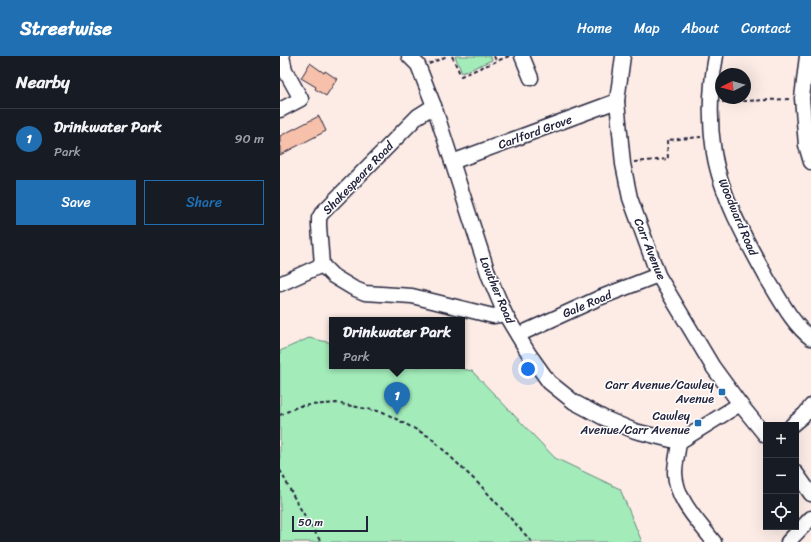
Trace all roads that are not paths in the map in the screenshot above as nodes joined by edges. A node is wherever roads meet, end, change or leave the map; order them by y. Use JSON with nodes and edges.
{"nodes":[{"id":1,"x":282,"y":56,"type":"edge"},
{"id":2,"x":409,"y":56,"type":"edge"},
{"id":3,"x":522,"y":56,"type":"edge"},
{"id":4,"x":623,"y":56,"type":"edge"},
{"id":5,"x":716,"y":56,"type":"edge"},
{"id":6,"x":807,"y":56,"type":"edge"},
{"id":7,"x":530,"y":78,"type":"dead end"},
{"id":8,"x":618,"y":101,"type":"junction"},
{"id":9,"x":434,"y":106,"type":"junction"},
{"id":10,"x":280,"y":110,"type":"edge"},
{"id":11,"x":452,"y":162,"type":"junction"},
{"id":12,"x":811,"y":162,"type":"edge"},
{"id":13,"x":322,"y":265,"type":"junction"},
{"id":14,"x":658,"y":275,"type":"junction"},
{"id":15,"x":280,"y":284,"type":"edge"},
{"id":16,"x":505,"y":314,"type":"junction"},
{"id":17,"x":518,"y":335,"type":"junction"},
{"id":18,"x":811,"y":338,"type":"edge"},
{"id":19,"x":740,"y":404,"type":"junction"},
{"id":20,"x":811,"y":406,"type":"edge"},
{"id":21,"x":796,"y":422,"type":"edge"},
{"id":22,"x":763,"y":432,"type":"edge"},
{"id":23,"x":679,"y":442,"type":"junction"},
{"id":24,"x":799,"y":477,"type":"edge"},
{"id":25,"x":811,"y":494,"type":"edge"},
{"id":26,"x":811,"y":518,"type":"edge"},
{"id":27,"x":714,"y":542,"type":"edge"},
{"id":28,"x":788,"y":542,"type":"edge"}],
"edges":[{"from":1,"to":10,"type":"street"},
{"from":2,"to":9,"type":"street","name":"Lowther Road"},
{"from":3,"to":7,"type":"street"},
{"from":4,"to":8,"type":"street","name":"Carr Avenue"},
{"from":5,"to":18,"type":"street","name":"Woodward Road"},
{"from":6,"to":12,"type":"street"},
{"from":8,"to":11,"type":"street","name":"Carlford Grove"},
{"from":8,"to":14,"type":"street","name":"Carr Avenue"},
{"from":9,"to":11,"type":"street","name":"Lowther Road"},
{"from":9,"to":13,"type":"street","name":"Shakespeare Road"},
{"from":11,"to":16,"type":"street","name":"Lowther Road"},
{"from":13,"to":15,"type":"street"},
{"from":13,"to":16,"type":"street"},
{"from":14,"to":17,"type":"street","name":"Gale Road"},
{"from":14,"to":19,"type":"street","name":"Carr Avenue"},
{"from":16,"to":17,"type":"street","name":"Lowther Road"},
{"from":17,"to":23,"type":"street","name":"Lowther Road"},
{"from":19,"to":22,"type":"street","name":"Carr Avenue"},
{"from":19,"to":23,"type":"street"},
{"from":20,"to":21,"type":"street"},
{"from":23,"to":27,"type":"street"},
{"from":24,"to":25,"type":"street"},
{"from":26,"to":28,"type":"street"}]}
